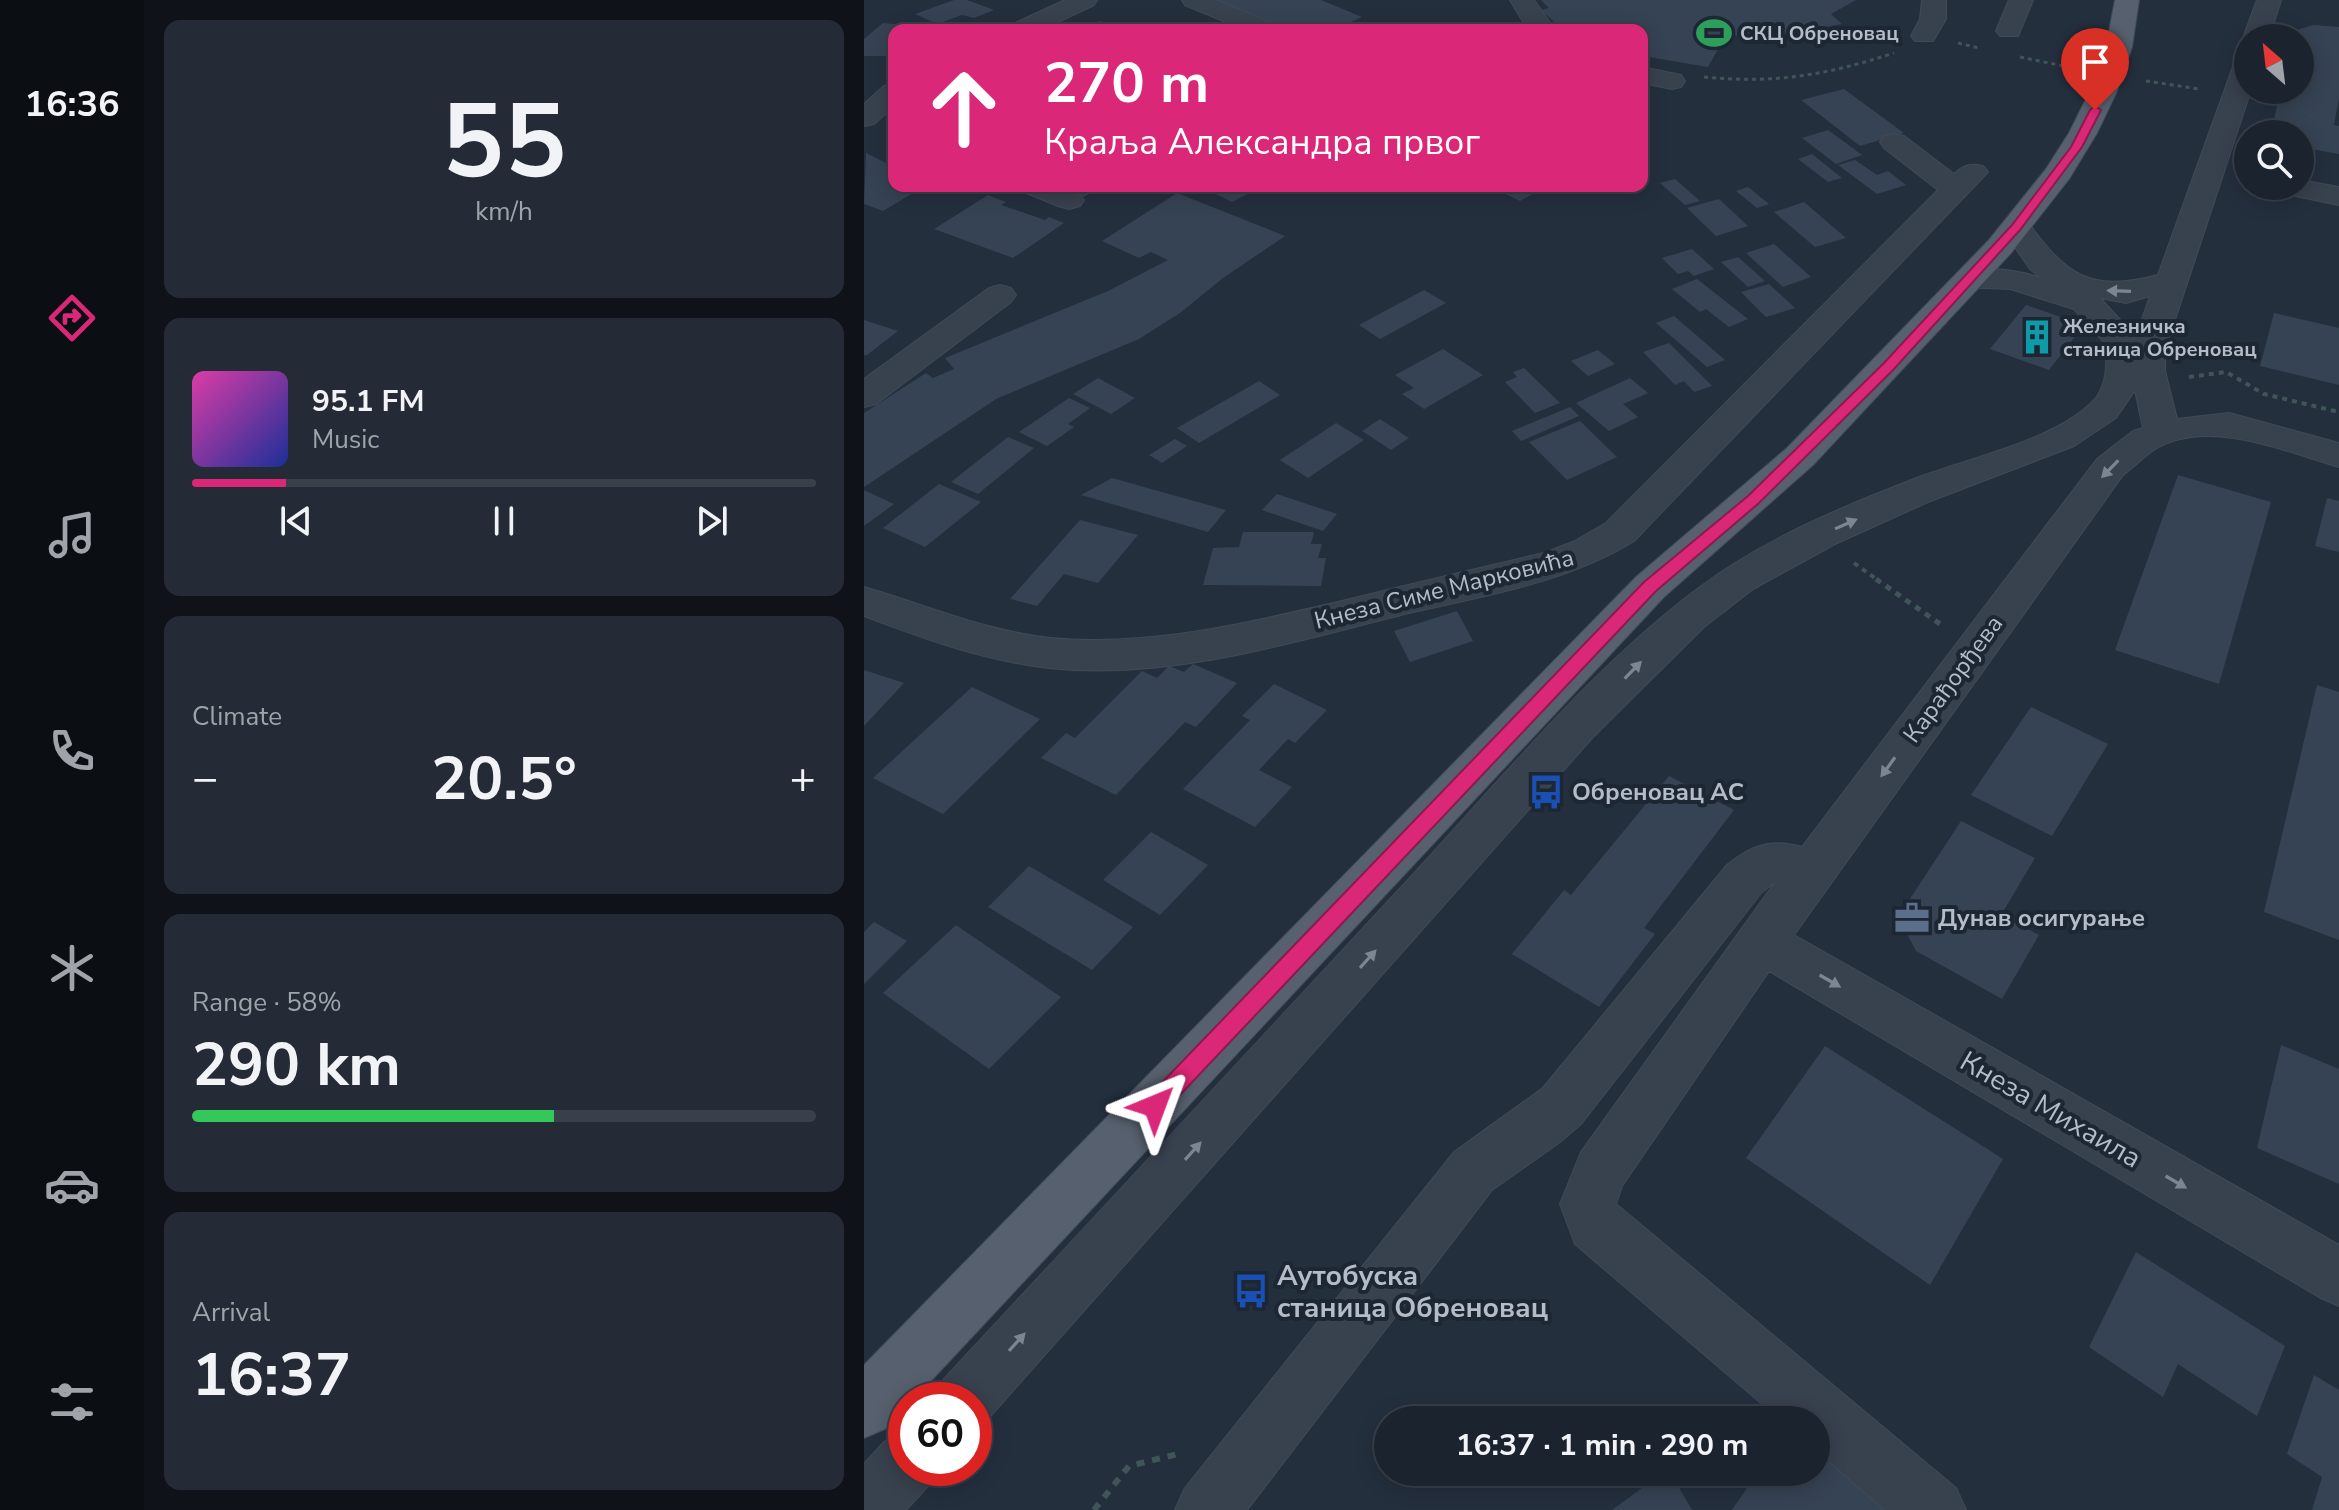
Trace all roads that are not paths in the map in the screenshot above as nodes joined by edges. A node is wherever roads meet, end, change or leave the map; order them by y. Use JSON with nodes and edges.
{"nodes":[{"id":1,"x":1085,"y":0,"type":"edge"},
{"id":2,"x":1194,"y":0,"type":"edge"},
{"id":3,"x":1522,"y":0,"type":"edge"},
{"id":4,"x":1934,"y":0,"type":"edge"},
{"id":5,"x":2021,"y":0,"type":"edge"},
{"id":6,"x":2127,"y":0,"type":"edge"},
{"id":7,"x":2269,"y":0,"type":"edge"},
{"id":8,"x":1033,"y":24,"type":"edge"},
{"id":9,"x":1252,"y":24,"type":"edge"},
{"id":10,"x":1536,"y":24,"type":"edge"},
{"id":11,"x":2261,"y":24,"type":"edge"},
{"id":12,"x":1924,"y":36,"type":"road end"},
{"id":13,"x":2010,"y":43,"type":"road end"},
{"id":14,"x":1648,"y":76,"type":"edge"},
{"id":15,"x":1672,"y":81,"type":"road end"},
{"id":16,"x":887,"y":82,"type":"edge"},
{"id":17,"x":2234,"y":101,"type":"edge"},
{"id":18,"x":864,"y":118,"type":"edge"},
{"id":19,"x":888,"y":128,"type":"edge"},
{"id":20,"x":1894,"y":142,"type":"dead end"},
{"id":21,"x":2314,"y":191,"type":"edge"},
{"id":22,"x":1049,"y":192,"type":"edge"},
{"id":23,"x":2339,"y":196,"type":"edge"},
{"id":24,"x":1069,"y":200,"type":"dead end"},
{"id":25,"x":2016,"y":227,"type":"junction"},
{"id":26,"x":1970,"y":280,"type":"junction"},
{"id":27,"x":2172,"y":281,"type":"junction"},
{"id":28,"x":2066,"y":283,"type":"junction"},
{"id":29,"x":1000,"y":295,"type":"dead end"},
{"id":30,"x":2088,"y":307,"type":"junction"},
{"id":31,"x":2144,"y":364,"type":"junction"},
{"id":32,"x":864,"y":396,"type":"edge"},
{"id":33,"x":2229,"y":424,"type":"junction"},
{"id":34,"x":2161,"y":434,"type":"junction"},
{"id":35,"x":2339,"y":455,"type":"edge"},
{"id":36,"x":864,"y":601,"type":"edge"},
{"id":37,"x":1812,"y":870,"type":"junction"},
{"id":38,"x":1763,"y":942,"type":"junction"},
{"id":39,"x":2339,"y":1277,"type":"edge"},
{"id":40,"x":981,"y":1382,"type":"edge"},
{"id":41,"x":864,"y":1408,"type":"edge"},
{"id":42,"x":888,"y":1484,"type":"edge"},
{"id":43,"x":864,"y":1510,"type":"edge"},
{"id":44,"x":1207,"y":1510,"type":"edge"},
{"id":45,"x":1934,"y":1510,"type":"edge"}],
"edges":[{"from":1,"to":8,"type":"street"},
{"from":2,"to":9,"type":"street"},
{"from":3,"to":10,"type":"street"},
{"from":4,"to":12,"type":"street"},
{"from":5,"to":13,"type":"street"},
{"from":6,"to":25,"type":"main road"},
{"from":7,"to":11,"type":"street"},
{"from":14,"to":15,"type":"street"},
{"from":16,"to":18,"type":"street"},
{"from":17,"to":27,"type":"street"},
{"from":18,"to":19,"type":"street"},
{"from":20,"to":36,"type":"street","name":"Кнеза Симе Марковића"},
{"from":21,"to":23,"type":"street"},
{"from":22,"to":24,"type":"street"},
{"from":25,"to":26,"type":"main road"},
{"from":25,"to":28,"type":"street","name":"Карађорђева"},
{"from":26,"to":30,"type":"street","name":"Карађорђева"},
{"from":26,"to":41,"type":"main road"},
{"from":27,"to":28,"type":"street","one_way":true},
{"from":27,"to":31,"type":"street"},
{"from":28,"to":30,"type":"street","name":"Карађорђева"},
{"from":29,"to":32,"type":"street"},
{"from":30,"to":31,"type":"street","name":"Карађорђева"},
{"from":31,"to":33,"type":"street","name":"Карађорђева"},
{"from":31,"to":34,"type":"street","name":"Карађорђева"},
{"from":40,"to":31,"type":"street","one_way":true},
{"from":33,"to":34,"type":"street","name":"Карађорђева"},
{"from":33,"to":35,"type":"street","name":"Карађорђева"},
{"from":34,"to":37,"type":"street","name":"Карађорђева","one_way":true},
{"from":37,"to":38,"type":"street","name":"Карађорђева"},
{"from":37,"to":44,"type":"street"},
{"from":38,"to":39,"type":"street","name":"Кнеза Михаила","one_way":true},
{"from":38,"to":45,"type":"street","name":"Карађорђева"},
{"from":42,"to":43,"type":"street"}]}
